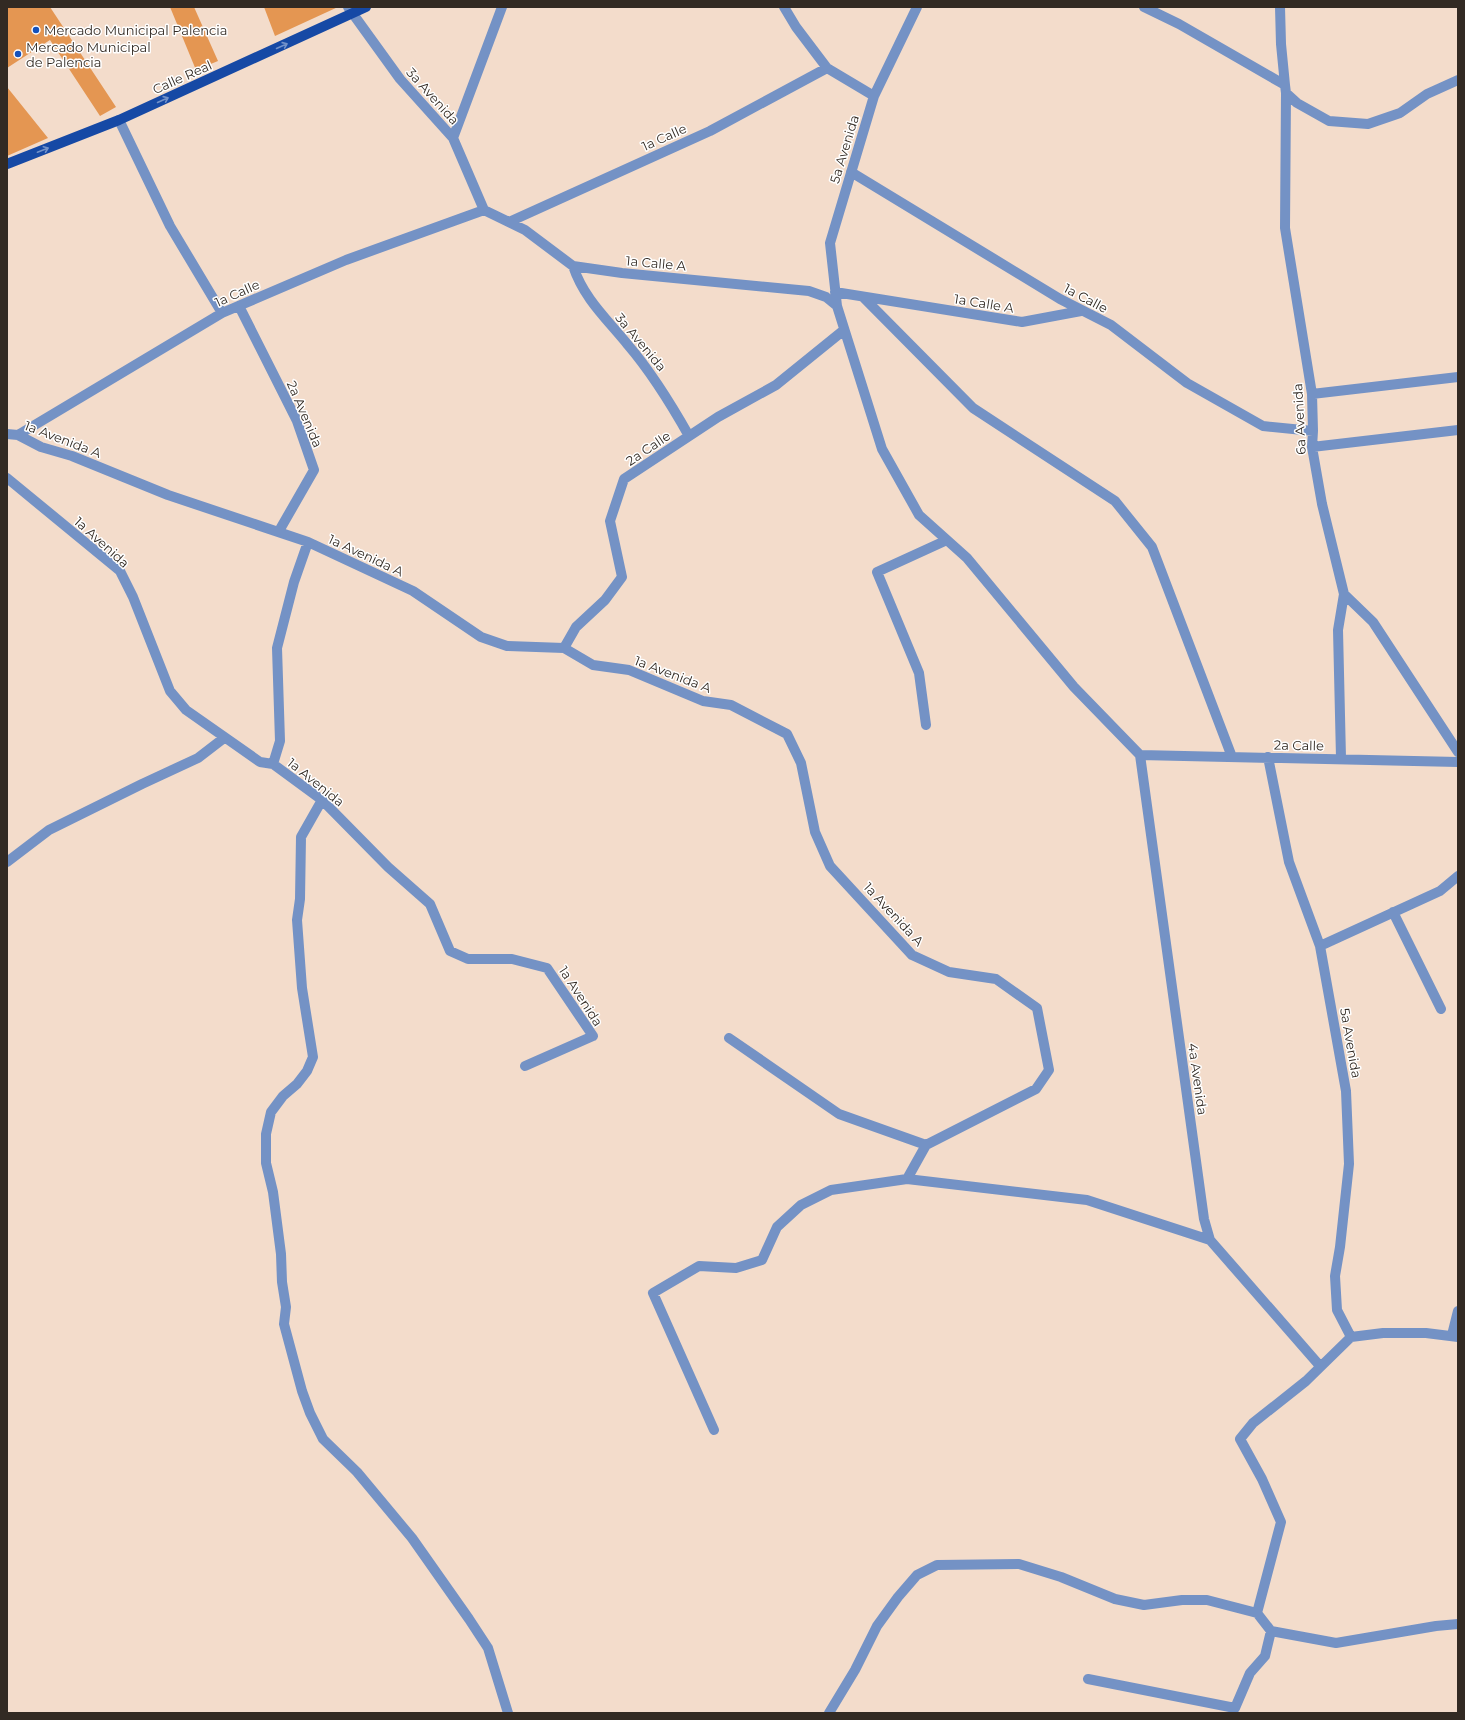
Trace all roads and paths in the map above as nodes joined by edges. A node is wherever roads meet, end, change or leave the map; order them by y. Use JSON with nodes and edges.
{"nodes":[{"id":1,"x":366,"y":7,"type":"edge"},
{"id":2,"x":502,"y":7,"type":"edge"},
{"id":3,"x":784,"y":7,"type":"edge"},
{"id":4,"x":917,"y":7,"type":"edge"},
{"id":5,"x":1144,"y":7,"type":"edge"},
{"id":6,"x":1280,"y":7,"type":"edge"},
{"id":7,"x":349,"y":11,"type":"edge"},
{"id":8,"x":827,"y":68,"type":"junction"},
{"id":9,"x":1458,"y":80,"type":"edge"},
{"id":10,"x":1285,"y":89,"type":"junction"},
{"id":11,"x":874,"y":96,"type":"junction"},
{"id":12,"x":118,"y":120,"type":"junction"},
{"id":13,"x":453,"y":138,"type":"junction"},
{"id":14,"x":7,"y":164,"type":"edge"},
{"id":15,"x":851,"y":172,"type":"junction"},
{"id":16,"x":484,"y":210,"type":"junction"},
{"id":17,"x":509,"y":222,"type":"junction"},
{"id":18,"x":573,"y":266,"type":"junction"},
{"id":19,"x":835,"y":292,"type":"junction"},
{"id":20,"x":863,"y":297,"type":"junction"},
{"id":21,"x":240,"y":306,"type":"junction"},
{"id":22,"x":837,"y":306,"type":"junction"},
{"id":23,"x":1081,"y":311,"type":"junction"},
{"id":24,"x":222,"y":313,"type":"junction"},
{"id":25,"x":844,"y":330,"type":"junction"},
{"id":26,"x":1458,"y":377,"type":"edge"},
{"id":27,"x":1312,"y":394,"type":"junction"},
{"id":28,"x":1458,"y":430,"type":"edge"},
{"id":29,"x":1313,"y":431,"type":"junction"},
{"id":30,"x":7,"y":434,"type":"edge"},
{"id":31,"x":18,"y":435,"type":"junction"},
{"id":32,"x":689,"y":436,"type":"junction"},
{"id":33,"x":1312,"y":447,"type":"junction"},
{"id":34,"x":7,"y":478,"type":"edge"},
{"id":35,"x":279,"y":531,"type":"junction"},
{"id":36,"x":947,"y":540,"type":"junction"},
{"id":37,"x":308,"y":542,"type":"junction"},
{"id":38,"x":1344,"y":594,"type":"junction"},
{"id":39,"x":564,"y":648,"type":"junction"},
{"id":40,"x":926,"y":725,"type":"dead end"},
{"id":41,"x":224,"y":738,"type":"junction"},
{"id":42,"x":1458,"y":752,"type":"edge"},
{"id":43,"x":1140,"y":755,"type":"junction"},
{"id":44,"x":1232,"y":757,"type":"junction"},
{"id":45,"x":1268,"y":758,"type":"junction"},
{"id":46,"x":1341,"y":758,"type":"junction"},
{"id":47,"x":1458,"y":762,"type":"edge"},
{"id":48,"x":273,"y":764,"type":"junction"},
{"id":49,"x":322,"y":800,"type":"junction"},
{"id":50,"x":7,"y":862,"type":"edge"},
{"id":51,"x":1458,"y":876,"type":"edge"},
{"id":52,"x":1393,"y":912,"type":"junction"},
{"id":53,"x":1320,"y":946,"type":"junction"},
{"id":54,"x":1441,"y":1009,"type":"dead end"},
{"id":55,"x":729,"y":1038,"type":"dead end"},
{"id":56,"x":525,"y":1066,"type":"dead end"},
{"id":57,"x":926,"y":1145,"type":"junction"},
{"id":58,"x":907,"y":1179,"type":"junction"},
{"id":59,"x":1210,"y":1240,"type":"junction"},
{"id":60,"x":1458,"y":1311,"type":"edge"},
{"id":61,"x":1455,"y":1336,"type":"edge"},
{"id":62,"x":1351,"y":1337,"type":"junction"},
{"id":63,"x":1320,"y":1366,"type":"junction"},
{"id":64,"x":714,"y":1430,"type":"dead end"},
{"id":65,"x":1257,"y":1613,"type":"junction"},
{"id":66,"x":1458,"y":1624,"type":"edge"},
{"id":67,"x":1271,"y":1631,"type":"junction"},
{"id":68,"x":1088,"y":1679,"type":"dead end"},
{"id":69,"x":508,"y":1713,"type":"edge"},
{"id":70,"x":829,"y":1713,"type":"edge"}],
"edges":[{"from":1,"to":7,"type":"main road","name":"Calle Real"},
{"from":2,"to":13,"type":"street"},
{"from":3,"to":8,"type":"street"},
{"from":4,"to":11,"type":"street","name":"5a Avenida"},
{"from":5,"to":10,"type":"street"},
{"from":6,"to":10,"type":"street","name":"6a Avenida"},
{"from":12,"to":7,"type":"main road","name":"Calle Real","one_way":true},
{"from":7,"to":13,"type":"street","name":"3a Avenida"},
{"from":8,"to":11,"type":"street"},
{"from":8,"to":17,"type":"street","name":"1a Calle"},
{"from":9,"to":10,"type":"street"},
{"from":10,"to":27,"type":"street","name":"6a Avenida"},
{"from":11,"to":15,"type":"street","name":"5a Avenida"},
{"from":14,"to":12,"type":"main road","name":"Calle Real","one_way":true},
{"from":12,"to":24,"type":"street"},
{"from":13,"to":16,"type":"street","name":"3a Avenida"},
{"from":15,"to":19,"type":"street","name":"5a Avenida"},
{"from":15,"to":23,"type":"street","name":"1a Calle"},
{"from":16,"to":17,"type":"street","name":"1a Calle A"},
{"from":16,"to":21,"type":"street","name":"1a Calle"},
{"from":17,"to":18,"type":"street","name":"1a Calle A"},
{"from":18,"to":22,"type":"street","name":"1a Calle A"},
{"from":18,"to":32,"type":"street","name":"3a Avenida"},
{"from":19,"to":20,"type":"street","name":"1a Calle A"},
{"from":19,"to":22,"type":"street","name":"5a Avenida"},
{"from":20,"to":23,"type":"street","name":"1a Calle A"},
{"from":20,"to":44,"type":"street"},
{"from":21,"to":24,"type":"street","name":"1a Calle"},
{"from":21,"to":35,"type":"street","name":"2a Avenida"},
{"from":22,"to":25,"type":"street","name":"5a Avenida"},
{"from":23,"to":29,"type":"street","name":"1a Calle"},
{"from":24,"to":31,"type":"street","name":"1a Calle"},
{"from":25,"to":32,"type":"street","name":"2a Calle"},
{"from":25,"to":36,"type":"street","name":"5a Avenida"},
{"from":26,"to":27,"type":"street"},
{"from":27,"to":29,"type":"street","name":"6a Avenida"},
{"from":28,"to":33,"type":"street"},
{"from":29,"to":33,"type":"street","name":"6a Avenida"},
{"from":30,"to":31,"type":"street","name":"1a Avenida A"},
{"from":31,"to":35,"type":"street","name":"1a Avenida A"},
{"from":32,"to":39,"type":"street","name":"2a Calle"},
{"from":33,"to":38,"type":"street","name":"6a Avenida"},
{"from":34,"to":41,"type":"street","name":"1a Avenida"},
{"from":35,"to":37,"type":"street","name":"1a Avenida A"},
{"from":36,"to":40,"type":"street"},
{"from":36,"to":43,"type":"street","name":"5a Avenida"},
{"from":37,"to":39,"type":"street","name":"1a Avenida A"},
{"from":37,"to":48,"type":"street"},
{"from":38,"to":42,"type":"street"},
{"from":38,"to":46,"type":"street"},
{"from":39,"to":57,"type":"street","name":"1a Avenida A"},
{"from":41,"to":48,"type":"street","name":"1a Avenida"},
{"from":41,"to":50,"type":"street"},
{"from":43,"to":44,"type":"street","name":"2a Calle"},
{"from":43,"to":59,"type":"street","name":"4a Avenida"},
{"from":44,"to":45,"type":"street","name":"2a Calle"},
{"from":45,"to":46,"type":"street","name":"2a Calle"},
{"from":45,"to":53,"type":"street","name":"5a Avenida"},
{"from":46,"to":47,"type":"street","name":"2a Calle"},
{"from":48,"to":49,"type":"street","name":"1a Avenida"},
{"from":49,"to":56,"type":"street","name":"1a Avenida"},
{"from":49,"to":69,"type":"street"},
{"from":51,"to":52,"type":"street"},
{"from":52,"to":53,"type":"street"},
{"from":52,"to":54,"type":"street"},
{"from":53,"to":62,"type":"street","name":"5a Avenida"},
{"from":55,"to":57,"type":"street"},
{"from":57,"to":58,"type":"street"},
{"from":58,"to":59,"type":"street"},
{"from":58,"to":64,"type":"street"},
{"from":59,"to":63,"type":"street","name":"4a Avenida"},
{"from":60,"to":61,"type":"street"},
{"from":61,"to":62,"type":"street"},
{"from":62,"to":63,"type":"street"},
{"from":63,"to":65,"type":"street"},
{"from":65,"to":67,"type":"street"},
{"from":65,"to":70,"type":"street"},
{"from":66,"to":67,"type":"street"},
{"from":67,"to":68,"type":"street"}]}
